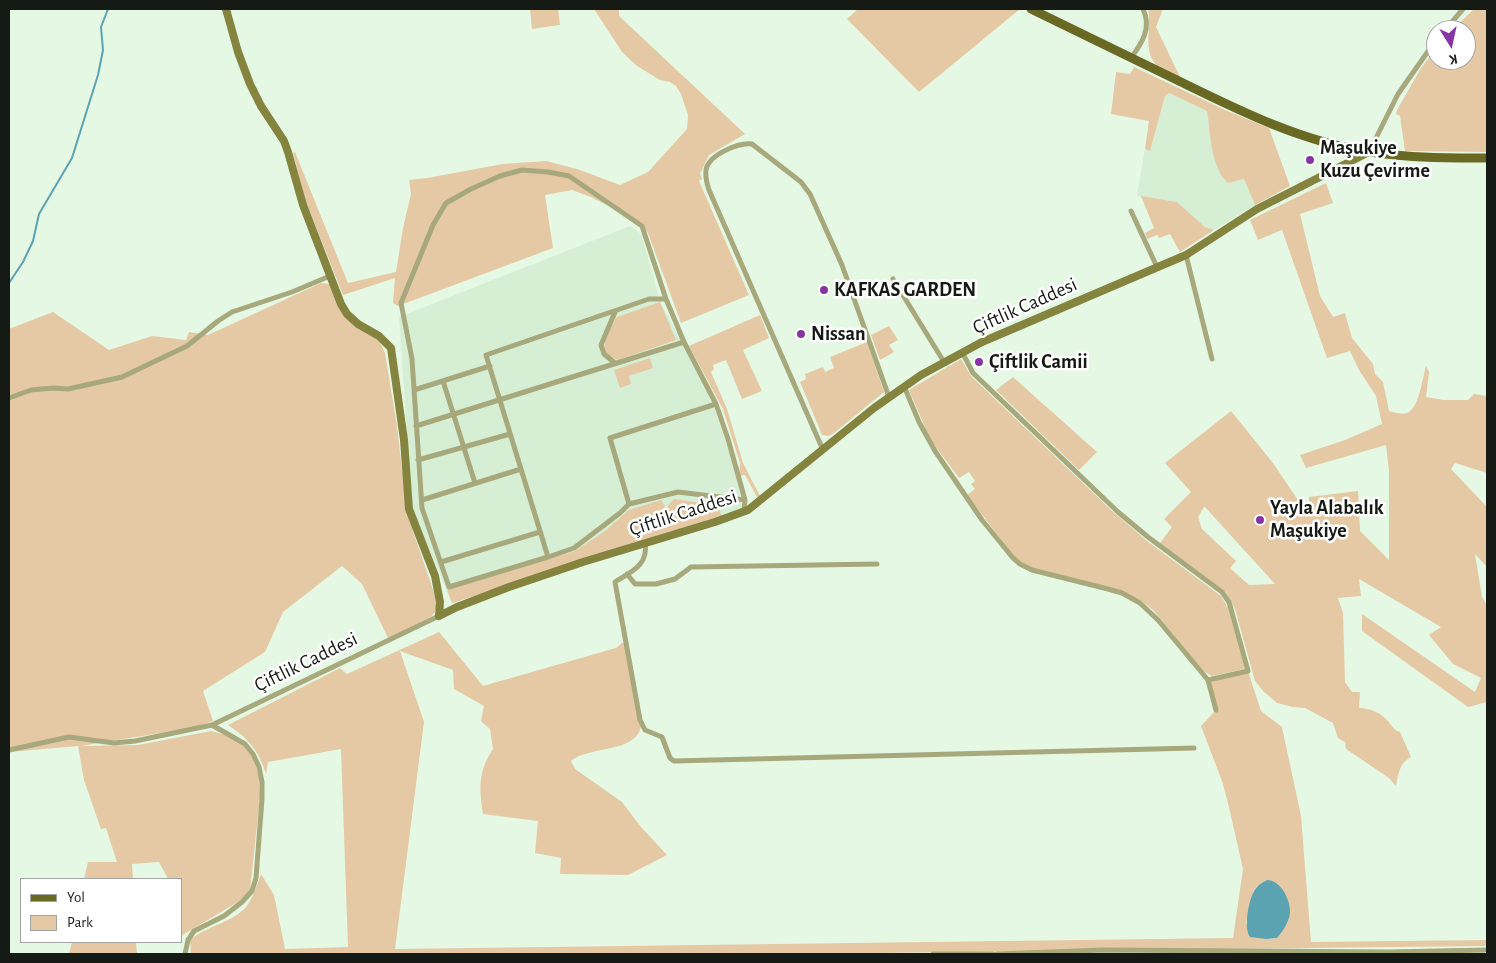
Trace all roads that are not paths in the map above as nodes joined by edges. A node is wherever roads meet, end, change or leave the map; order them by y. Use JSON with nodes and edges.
{"nodes":[{"id":1,"x":226,"y":9,"type":"edge"},
{"id":2,"x":1031,"y":9,"type":"edge"},
{"id":3,"x":1143,"y":9,"type":"edge"},
{"id":4,"x":1463,"y":9,"type":"edge"},
{"id":5,"x":1454,"y":20,"type":"edge"},
{"id":6,"x":1426,"y":54,"type":"edge"},
{"id":7,"x":1131,"y":58,"type":"junction"},
{"id":8,"x":1370,"y":152,"type":"junction"},
{"id":9,"x":1487,"y":158,"type":"edge"},
{"id":10,"x":1131,"y":211,"type":"dead end"},
{"id":11,"x":1186,"y":255,"type":"junction"},
{"id":12,"x":1156,"y":267,"type":"junction"},
{"id":13,"x":330,"y":276,"type":"junction"},
{"id":14,"x":893,"y":280,"type":"dead end"},
{"id":15,"x":666,"y":298,"type":"junction"},
{"id":16,"x":615,"y":312,"type":"junction"},
{"id":17,"x":684,"y":342,"type":"junction"},
{"id":18,"x":962,"y":352,"type":"junction"},
{"id":19,"x":1212,"y":359,"type":"dead end"},
{"id":20,"x":944,"y":362,"type":"junction"},
{"id":21,"x":615,"y":363,"type":"junction"},
{"id":22,"x":490,"y":366,"type":"junction"},
{"id":23,"x":443,"y":381,"type":"junction"},
{"id":24,"x":904,"y":386,"type":"junction"},
{"id":25,"x":414,"y":390,"type":"junction"},
{"id":26,"x":889,"y":397,"type":"junction"},
{"id":27,"x":9,"y":398,"type":"edge"},
{"id":28,"x":500,"y":399,"type":"junction"},
{"id":29,"x":716,"y":404,"type":"junction"},
{"id":30,"x":453,"y":414,"type":"junction"},
{"id":31,"x":416,"y":426,"type":"junction"},
{"id":32,"x":510,"y":434,"type":"junction"},
{"id":33,"x":464,"y":447,"type":"junction"},
{"id":34,"x":823,"y":450,"type":"junction"},
{"id":35,"x":418,"y":460,"type":"junction"},
{"id":36,"x":521,"y":468,"type":"junction"},
{"id":37,"x":475,"y":483,"type":"junction"},
{"id":38,"x":422,"y":500,"type":"junction"},
{"id":39,"x":745,"y":500,"type":"junction"},
{"id":40,"x":629,"y":504,"type":"junction"},
{"id":41,"x":744,"y":512,"type":"junction"},
{"id":42,"x":540,"y":532,"type":"junction"},
{"id":43,"x":645,"y":543,"type":"junction"},
{"id":44,"x":548,"y":557,"type":"junction"},
{"id":45,"x":441,"y":562,"type":"junction"},
{"id":46,"x":877,"y":564,"type":"dead end"},
{"id":47,"x":627,"y":574,"type":"junction"},
{"id":48,"x":439,"y":616,"type":"junction"},
{"id":49,"x":1208,"y":680,"type":"junction"},
{"id":50,"x":1216,"y":710,"type":"dead end"},
{"id":51,"x":212,"y":726,"type":"junction"},
{"id":52,"x":1194,"y":748,"type":"dead end"},
{"id":53,"x":9,"y":750,"type":"edge"},
{"id":54,"x":1487,"y":950,"type":"edge"},
{"id":55,"x":185,"y":954,"type":"edge"},
{"id":56,"x":933,"y":954,"type":"edge"},
{"id":57,"x":993,"y":954,"type":"edge"},
{"id":58,"x":997,"y":954,"type":"edge"}],
"edges":[{"from":1,"to":13,"type":"street"},
{"from":2,"to":7,"type":"main road"},
{"from":3,"to":7,"type":"street"},
{"from":4,"to":5,"type":"street"},
{"from":6,"to":8,"type":"street"},
{"from":7,"to":8,"type":"main road"},
{"from":8,"to":9,"type":"main road"},
{"from":8,"to":11,"type":"street","name":"Çiftlik Caddesi"},
{"from":10,"to":12,"type":"street"},
{"from":11,"to":12,"type":"street","name":"Çiftlik Caddesi"},
{"from":11,"to":19,"type":"street"},
{"from":12,"to":18,"type":"street","name":"Çiftlik Caddesi"},
{"from":13,"to":27,"type":"street"},
{"from":13,"to":48,"type":"street"},
{"from":14,"to":20,"type":"street"},
{"from":15,"to":16,"type":"street"},
{"from":15,"to":17,"type":"street"},
{"from":15,"to":25,"type":"street"},
{"from":16,"to":21,"type":"street"},
{"from":16,"to":22,"type":"street"},
{"from":17,"to":21,"type":"street"},
{"from":17,"to":29,"type":"street"},
{"from":18,"to":20,"type":"street","name":"Çiftlik Caddesi"},
{"from":18,"to":49,"type":"street"},
{"from":20,"to":24,"type":"street","name":"Çiftlik Caddesi"},
{"from":21,"to":28,"type":"street"},
{"from":22,"to":23,"type":"street"},
{"from":22,"to":28,"type":"street"},
{"from":23,"to":25,"type":"street"},
{"from":23,"to":30,"type":"street"},
{"from":24,"to":26,"type":"street","name":"Çiftlik Caddesi"},
{"from":24,"to":49,"type":"street"},
{"from":25,"to":31,"type":"street"},
{"from":26,"to":34,"type":"street","name":"Çiftlik Caddesi"},
{"from":26,"to":34,"type":"street"},
{"from":28,"to":30,"type":"street"},
{"from":28,"to":32,"type":"street"},
{"from":29,"to":39,"type":"street"},
{"from":29,"to":40,"type":"street"},
{"from":30,"to":31,"type":"street"},
{"from":30,"to":33,"type":"street"},
{"from":31,"to":35,"type":"street"},
{"from":32,"to":33,"type":"street"},
{"from":32,"to":36,"type":"street"},
{"from":33,"to":35,"type":"street"},
{"from":33,"to":37,"type":"street"},
{"from":34,"to":41,"type":"street","name":"Çiftlik Caddesi"},
{"from":35,"to":38,"type":"street"},
{"from":36,"to":37,"type":"street"},
{"from":36,"to":42,"type":"street"},
{"from":37,"to":38,"type":"street"},
{"from":38,"to":45,"type":"street"},
{"from":39,"to":40,"type":"street"},
{"from":39,"to":41,"type":"street"},
{"from":40,"to":44,"type":"street"},
{"from":41,"to":43,"type":"street","name":"Çiftlik Caddesi"},
{"from":42,"to":44,"type":"street"},
{"from":42,"to":45,"type":"street"},
{"from":43,"to":47,"type":"street"},
{"from":43,"to":48,"type":"street","name":"Çiftlik Caddesi"},
{"from":44,"to":45,"type":"street"},
{"from":46,"to":47,"type":"street"},
{"from":47,"to":52,"type":"street"},
{"from":48,"to":51,"type":"street","name":"Çiftlik Caddesi"},
{"from":49,"to":50,"type":"street"},
{"from":51,"to":53,"type":"street","name":"Çiftlik Caddesi"},
{"from":51,"to":55,"type":"street"},
{"from":54,"to":58,"type":"street"},
{"from":56,"to":57,"type":"street"}]}
